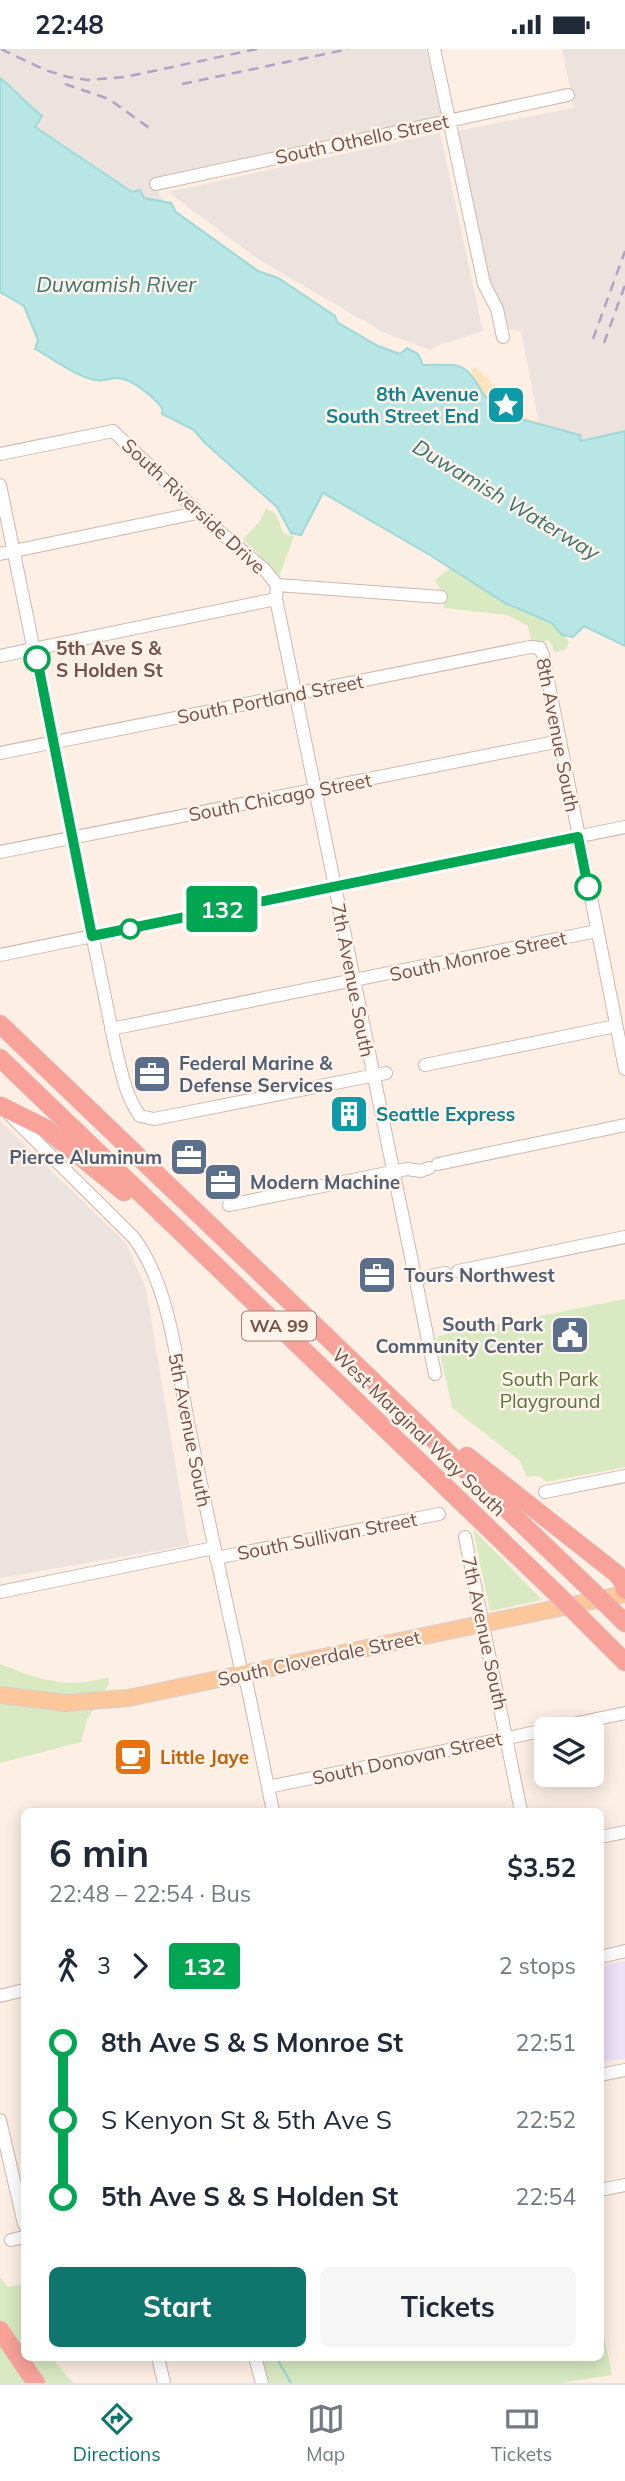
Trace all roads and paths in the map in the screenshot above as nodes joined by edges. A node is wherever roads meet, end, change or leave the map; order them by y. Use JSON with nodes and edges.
{"nodes":[{"id":1,"x":434,"y":49,"type":"edge"},
{"id":2,"x":568,"y":95,"type":"dead end"},
{"id":3,"x":450,"y":120,"type":"junction"},
{"id":4,"x":156,"y":184,"type":"dead end"},
{"id":5,"x":503,"y":337,"type":"dead end"},
{"id":6,"x":0,"y":454,"type":"edge"},
{"id":7,"x":0,"y":485,"type":"edge"},
{"id":8,"x":197,"y":513,"type":"junction"},
{"id":9,"x":14,"y":551,"type":"junction"},
{"id":10,"x":0,"y":554,"type":"edge"},
{"id":11,"x":278,"y":585,"type":"junction"},
{"id":12,"x":441,"y":597,"type":"dead end"},
{"id":13,"x":276,"y":599,"type":"junction"},
{"id":14,"x":540,"y":648,"type":"joint"},
{"id":15,"x":35,"y":649,"type":"junction"},
{"id":16,"x":0,"y":656,"type":"edge"},
{"id":17,"x":296,"y":694,"type":"junction"},
{"id":18,"x":560,"y":741,"type":"junction"},
{"id":19,"x":54,"y":743,"type":"junction"},
{"id":20,"x":0,"y":753,"type":"edge"},
{"id":21,"x":315,"y":790,"type":"junction"},
{"id":22,"x":625,"y":827,"type":"edge"},
{"id":23,"x":578,"y":837,"type":"junction"},
{"id":24,"x":73,"y":838,"type":"junction"},
{"id":25,"x":0,"y":852,"type":"edge"},
{"id":26,"x":335,"y":885,"type":"junction"},
{"id":27,"x":597,"y":931,"type":"junction"},
{"id":28,"x":92,"y":936,"type":"junction"},
{"id":29,"x":0,"y":955,"type":"edge"},
{"id":30,"x":353,"y":982,"type":"junction"},
{"id":31,"x":0,"y":1024,"type":"edge"},
{"id":32,"x":616,"y":1025,"type":"junction"},
{"id":33,"x":111,"y":1029,"type":"junction"},
{"id":34,"x":0,"y":1058,"type":"edge"},
{"id":35,"x":425,"y":1065,"type":"dead end"},
{"id":36,"x":625,"y":1069,"type":"edge"},
{"id":37,"x":379,"y":1074,"type":"junction"},
{"id":38,"x":1,"y":1106,"type":"edge"},
{"id":39,"x":625,"y":1125,"type":"edge"},
{"id":40,"x":393,"y":1172,"type":"junction"},
{"id":41,"x":229,"y":1205,"type":"dead end"},
{"id":42,"x":625,"y":1237,"type":"edge"},
{"id":43,"x":415,"y":1279,"type":"junction"},
{"id":44,"x":253,"y":1301,"type":"junction"},
{"id":45,"x":435,"y":1374,"type":"dead end"},
{"id":46,"x":388,"y":1394,"type":"junction"},
{"id":47,"x":625,"y":1476,"type":"edge"},
{"id":48,"x":545,"y":1492,"type":"dead end"},
{"id":49,"x":439,"y":1514,"type":"dead end"},
{"id":50,"x":464,"y":1537,"type":"dead end"},
{"id":51,"x":215,"y":1553,"type":"junction"},
{"id":52,"x":0,"y":1592,"type":"edge"},
{"id":53,"x":625,"y":1592,"type":"edge"},
{"id":54,"x":625,"y":1623,"type":"edge"},
{"id":55,"x":483,"y":1624,"type":"junction"},
{"id":56,"x":625,"y":1662,"type":"edge"},
{"id":57,"x":242,"y":1674,"type":"junction"},
{"id":58,"x":4,"y":1694,"type":"edge"},
{"id":59,"x":625,"y":1713,"type":"edge"},
{"id":60,"x":604,"y":1717,"type":"edge"},
{"id":61,"x":534,"y":1732,"type":"edge"},
{"id":62,"x":507,"y":1738,"type":"junction"},
{"id":63,"x":268,"y":1787,"type":"junction"},
{"id":64,"x":272,"y":1808,"type":"edge"},
{"id":65,"x":520,"y":1808,"type":"edge"},
{"id":66,"x":625,"y":1832,"type":"edge"},
{"id":67,"x":604,"y":1836,"type":"edge"},
{"id":68,"x":625,"y":1951,"type":"edge"},
{"id":69,"x":604,"y":1956,"type":"edge"},
{"id":70,"x":21,"y":1991,"type":"edge"},
{"id":71,"x":0,"y":1996,"type":"edge"},
{"id":72,"x":625,"y":2070,"type":"edge"},
{"id":73,"x":604,"y":2074,"type":"edge"},
{"id":74,"x":0,"y":2120,"type":"edge"},
{"id":75,"x":625,"y":2185,"type":"edge"},
{"id":76,"x":604,"y":2189,"type":"edge"},
{"id":77,"x":21,"y":2211,"type":"edge"},
{"id":78,"x":0,"y":2330,"type":"edge"},
{"id":79,"x":21,"y":2361,"type":"edge"},
{"id":80,"x":21,"y":2361,"type":"edge"},
{"id":81,"x":159,"y":2361,"type":"edge"},
{"id":82,"x":257,"y":2361,"type":"edge"},
{"id":83,"x":36,"y":2383,"type":"edge"},
{"id":84,"x":164,"y":2383,"type":"edge"},
{"id":85,"x":261,"y":2383,"type":"edge"}],
"edges":[{"from":1,"to":3,"type":"street"},
{"from":2,"to":3,"type":"street","name":"South Othello Street"},
{"from":3,"to":4,"type":"street","name":"South Othello Street"},
{"from":3,"to":5,"type":"street"},
{"from":6,"to":8,"type":"street","name":"South Riverside Drive"},
{"from":7,"to":9,"type":"street"},
{"from":8,"to":9,"type":"street"},
{"from":8,"to":11,"type":"street","name":"South Riverside Drive"},
{"from":9,"to":10,"type":"street"},
{"from":9,"to":15,"type":"street"},
{"from":11,"to":12,"type":"street","name":"South Riverside Drive"},
{"from":11,"to":13,"type":"street","name":"7th Avenue South"},
{"from":13,"to":15,"type":"street"},
{"from":13,"to":17,"type":"street","name":"7th Avenue South"},
{"from":14,"to":17,"type":"street","name":"South Portland Street"},
{"from":14,"to":18,"type":"street","name":"8th Avenue South"},
{"from":15,"to":16,"type":"street"},
{"from":15,"to":19,"type":"street"},
{"from":17,"to":19,"type":"street","name":"South Portland Street"},
{"from":17,"to":21,"type":"street","name":"7th Avenue South"},
{"from":18,"to":21,"type":"street","name":"South Chicago Street"},
{"from":18,"to":23,"type":"street","name":"8th Avenue South"},
{"from":19,"to":20,"type":"street","name":"South Portland Street"},
{"from":19,"to":24,"type":"street"},
{"from":21,"to":24,"type":"street","name":"South Chicago Street"},
{"from":21,"to":26,"type":"street","name":"7th Avenue South"},
{"from":22,"to":23,"type":"street"},
{"from":23,"to":26,"type":"street"},
{"from":23,"to":27,"type":"street","name":"8th Avenue South"},
{"from":24,"to":25,"type":"street","name":"South Chicago Street"},
{"from":24,"to":28,"type":"street"},
{"from":26,"to":28,"type":"street"},
{"from":26,"to":30,"type":"street","name":"7th Avenue South"},
{"from":27,"to":30,"type":"street","name":"South Monroe Street"},
{"from":27,"to":32,"type":"street","name":"8th Avenue South"},
{"from":28,"to":29,"type":"street"},
{"from":28,"to":33,"type":"street"},
{"from":30,"to":33,"type":"street","name":"South Monroe Street"},
{"from":30,"to":37,"type":"street","name":"7th Avenue South"},
{"from":31,"to":46,"type":"highway","name":"West Marginal Way South","number":"WA 99"},
{"from":32,"to":35,"type":"street"},
{"from":32,"to":36,"type":"street","name":"8th Avenue South"},
{"from":33,"to":37,"type":"street"},
{"from":34,"to":44,"type":"highway","name":"West Marginal Way South","number":"WA 99"},
{"from":37,"to":40,"type":"street","name":"7th Avenue South"},
{"from":38,"to":44,"type":"highway"},
{"from":38,"to":51,"type":"street","name":"5th Avenue South"},
{"from":39,"to":40,"type":"street"},
{"from":40,"to":41,"type":"street"},
{"from":40,"to":43,"type":"street","name":"7th Avenue South"},
{"from":42,"to":43,"type":"street"},
{"from":43,"to":45,"type":"street","name":"7th Avenue South"},
{"from":44,"to":56,"type":"highway","name":"West Marginal Way South","number":"WA 99","bridge":true},
{"from":46,"to":53,"type":"highway"},
{"from":46,"to":54,"type":"highway","name":"West Marginal Way South","number":"WA 99","bridge":true},
{"from":47,"to":48,"type":"street"},
{"from":49,"to":51,"type":"street","name":"South Sullivan Street"},
{"from":50,"to":55,"type":"street","name":"7th Avenue South"},
{"from":51,"to":52,"type":"street","name":"South Sullivan Street"},
{"from":51,"to":57,"type":"street","name":"5th Avenue South"},
{"from":53,"to":55,"type":"main road","name":"South Cloverdale Street"},
{"from":55,"to":57,"type":"main road","name":"South Cloverdale Street"},
{"from":55,"to":62,"type":"street","name":"7th Avenue South"},
{"from":57,"to":58,"type":"main road","name":"South Cloverdale Street"},
{"from":57,"to":63,"type":"street","name":"5th Avenue South"},
{"from":59,"to":60,"type":"street","name":"South Donovan Street"},
{"from":61,"to":62,"type":"street","name":"South Donovan Street"},
{"from":62,"to":63,"type":"street","name":"South Donovan Street"},
{"from":62,"to":65,"type":"street","name":"7th Avenue South"},
{"from":63,"to":64,"type":"street","name":"5th Avenue South"},
{"from":66,"to":67,"type":"street"},
{"from":68,"to":69,"type":"street"},
{"from":70,"to":71,"type":"street"},
{"from":72,"to":73,"type":"street"},
{"from":74,"to":77,"type":"street"},
{"from":75,"to":76,"type":"street"},
{"from":78,"to":80,"type":"highway"},
{"from":79,"to":83,"type":"highway"},
{"from":81,"to":84,"type":"street"},
{"from":82,"to":85,"type":"street"}]}
